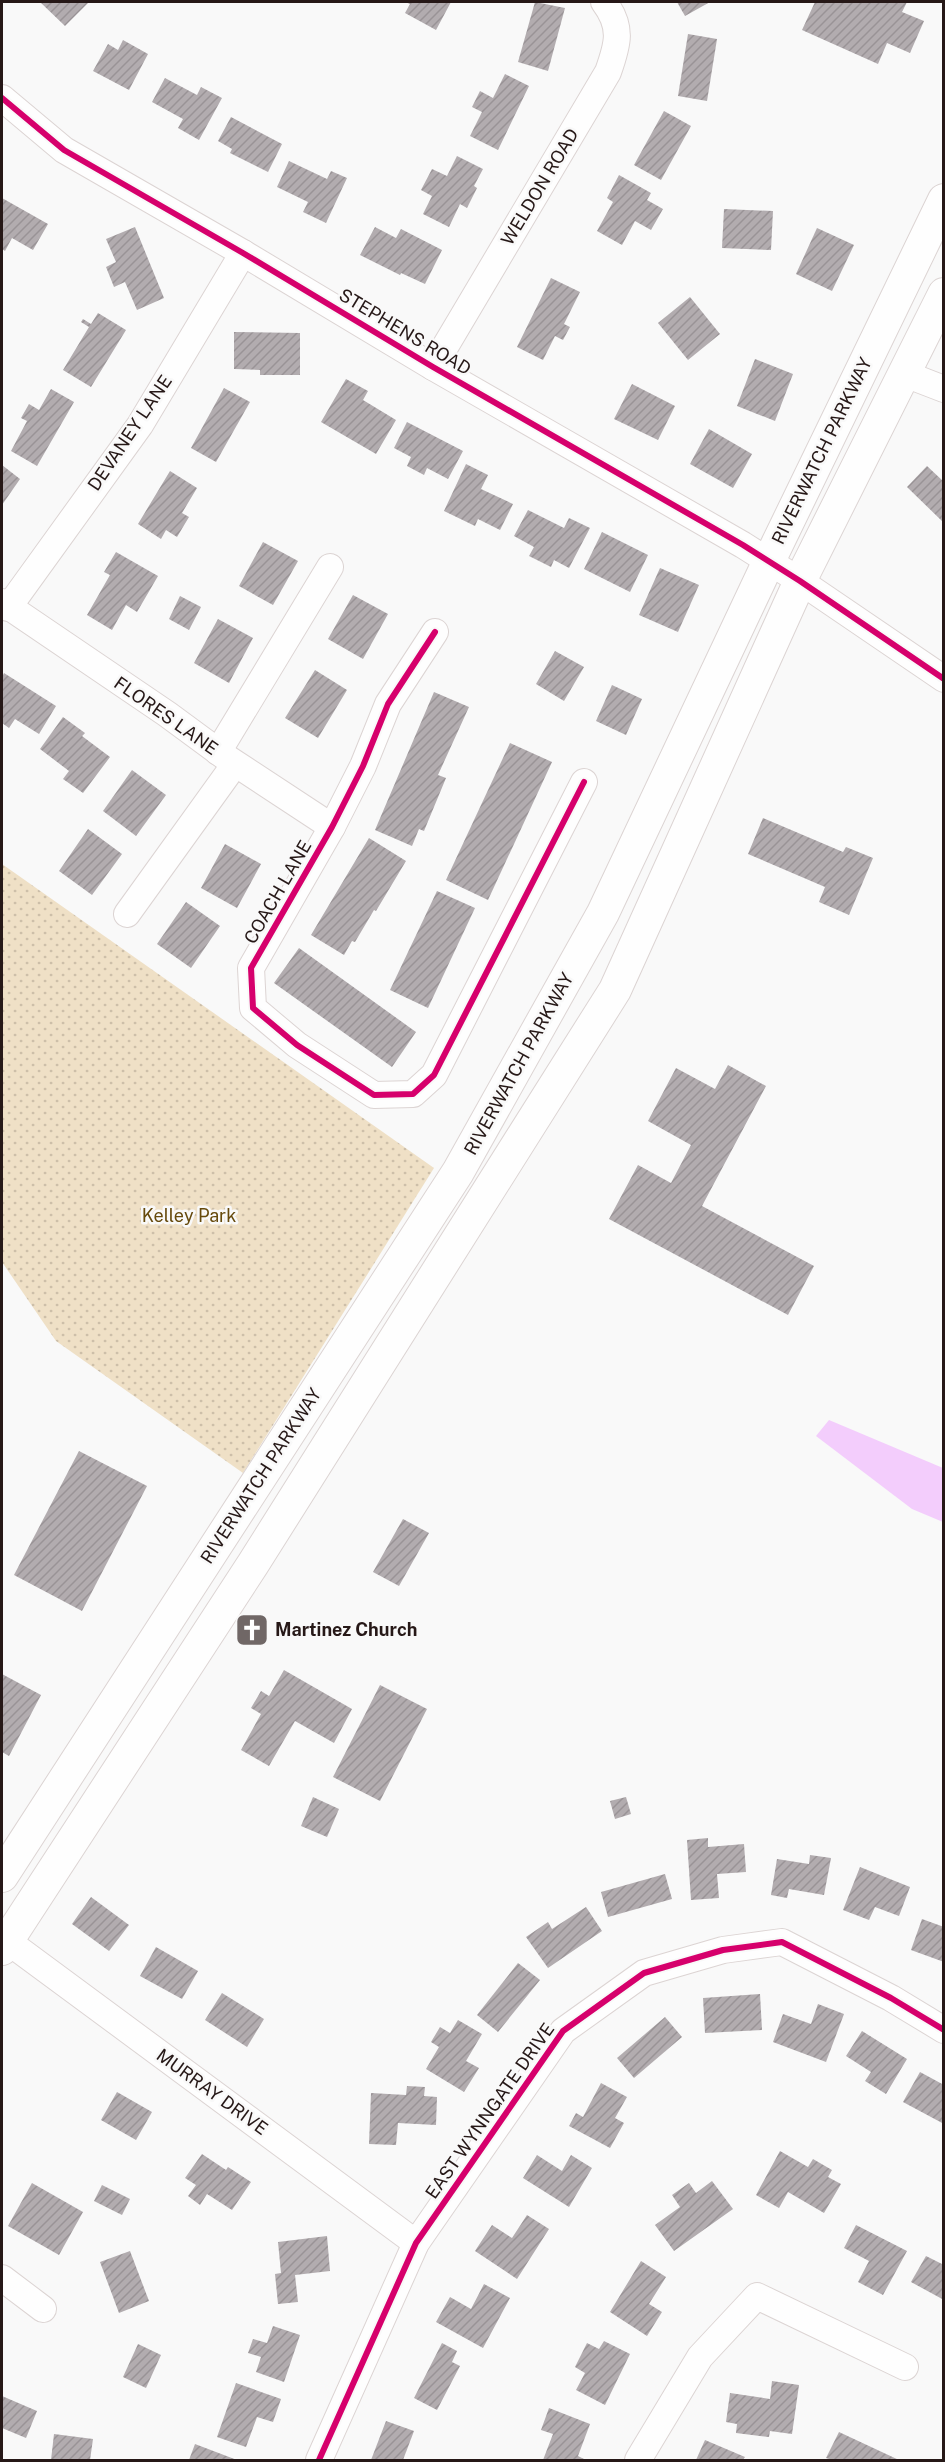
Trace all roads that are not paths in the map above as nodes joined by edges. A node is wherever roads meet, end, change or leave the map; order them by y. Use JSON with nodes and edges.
{"nodes":[{"id":1,"x":604,"y":2,"type":"edge"},
{"id":2,"x":2,"y":98,"type":"edge"},
{"id":3,"x":944,"y":200,"type":"edge"},
{"id":4,"x":243,"y":253,"type":"junction"},
{"id":5,"x":944,"y":294,"type":"edge"},
{"id":6,"x":433,"y":367,"type":"junction"},
{"id":7,"x":905,"y":374,"type":"junction"},
{"id":8,"x":944,"y":389,"type":"edge"},
{"id":9,"x":769,"y":561,"type":"junction"},
{"id":10,"x":330,"y":567,"type":"dead end"},
{"id":11,"x":800,"y":581,"type":"junction"},
{"id":12,"x":5,"y":605,"type":"edge"},
{"id":13,"x":435,"y":632,"type":"dead end"},
{"id":14,"x":944,"y":679,"type":"edge"},
{"id":15,"x":227,"y":758,"type":"junction"},
{"id":16,"x":584,"y":782,"type":"dead end"},
{"id":17,"x":332,"y":827,"type":"junction"},
{"id":18,"x":127,"y":914,"type":"dead end"},
{"id":19,"x":2,"y":1876,"type":"edge"},
{"id":20,"x":3,"y":1942,"type":"edge"},
{"id":21,"x":944,"y":2030,"type":"edge"},
{"id":22,"x":416,"y":2243,"type":"junction"},
{"id":23,"x":2,"y":2278,"type":"edge"},
{"id":24,"x":43,"y":2309,"type":"dead end"},
{"id":25,"x":905,"y":2367,"type":"dead end"},
{"id":26,"x":319,"y":2460,"type":"edge"},
{"id":27,"x":638,"y":2460,"type":"edge"}],
"edges":[{"from":1,"to":6,"type":"street","name":"WELDON ROAD"},
{"from":2,"to":4,"type":"street","name":"STEPHENS ROAD"},
{"from":3,"to":9,"type":"main road","name":"RIVERWATCH PARKWAY"},
{"from":4,"to":6,"type":"street","name":"STEPHENS ROAD"},
{"from":4,"to":12,"type":"street","name":"DEVANEY LANE"},
{"from":5,"to":7,"type":"main road","name":"RIVERWATCH PARKWAY"},
{"from":6,"to":9,"type":"street","name":"STEPHENS ROAD"},
{"from":7,"to":8,"type":"street"},
{"from":7,"to":11,"type":"main road","name":"RIVERWATCH PARKWAY"},
{"from":9,"to":11,"type":"street","name":"STEPHENS ROAD"},
{"from":9,"to":19,"type":"main road","name":"RIVERWATCH PARKWAY"},
{"from":10,"to":15,"type":"street"},
{"from":11,"to":14,"type":"street","name":"STEPHENS ROAD"},
{"from":11,"to":20,"type":"main road","name":"RIVERWATCH PARKWAY"},
{"from":12,"to":15,"type":"street","name":"FLORES LANE"},
{"from":13,"to":17,"type":"street","name":"COACH LANE"},
{"from":15,"to":17,"type":"street","name":"FLORES LANE"},
{"from":15,"to":18,"type":"street"},
{"from":16,"to":17,"type":"street","name":"COACH LANE"},
{"from":20,"to":22,"type":"street","name":"MURRAY DRIVE"},
{"from":21,"to":22,"type":"street","name":"EAST WYNNGATE DRIVE"},
{"from":22,"to":26,"type":"street","name":"EAST WYNNGATE DRIVE"},
{"from":23,"to":24,"type":"street"},
{"from":25,"to":27,"type":"street"}]}
